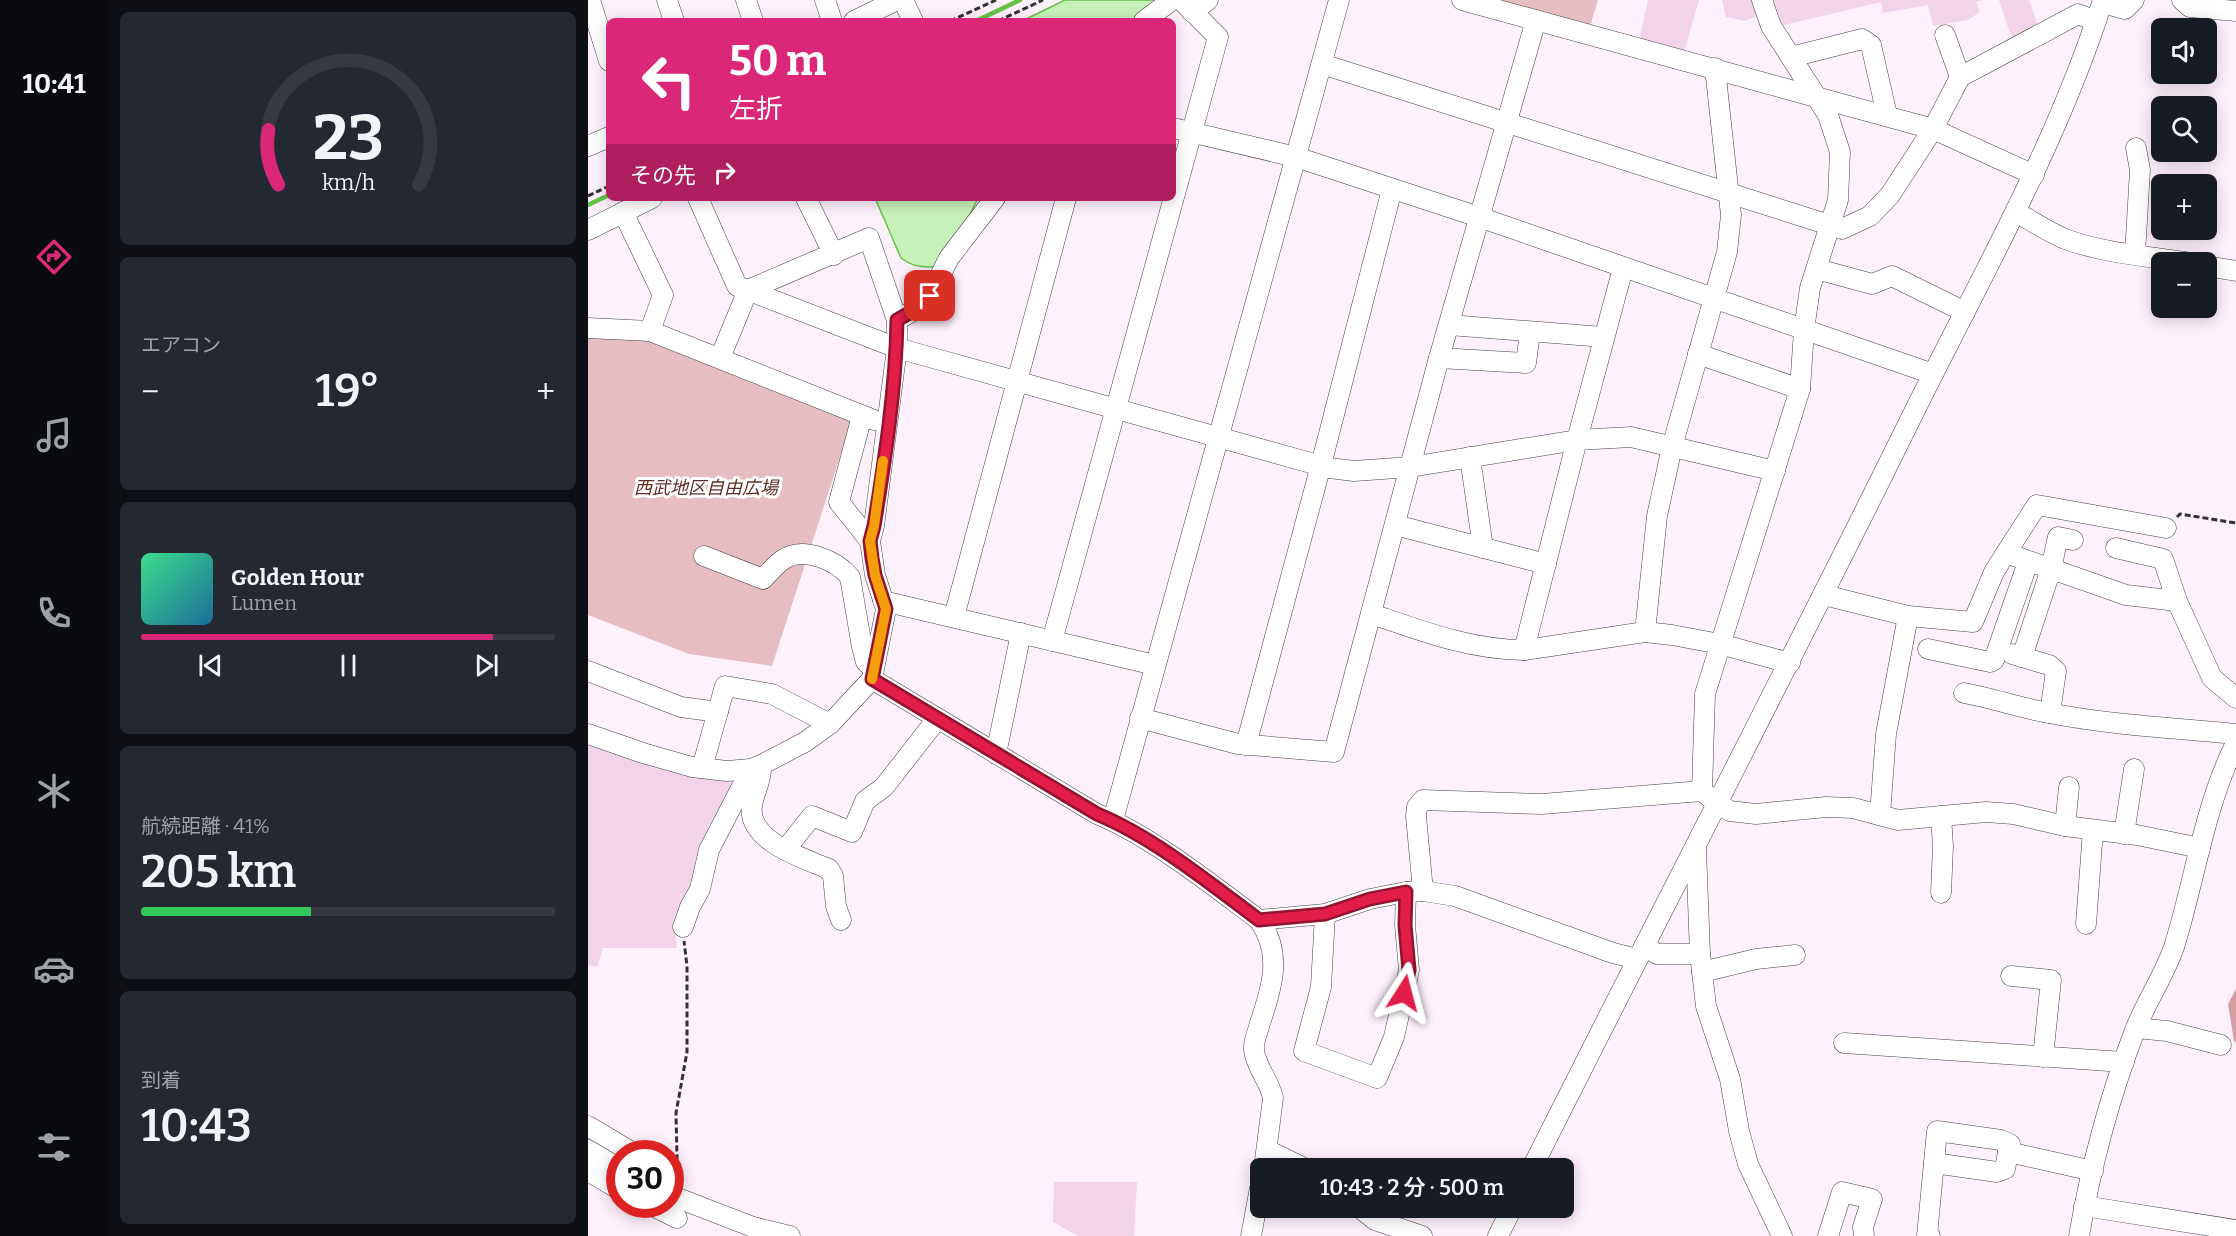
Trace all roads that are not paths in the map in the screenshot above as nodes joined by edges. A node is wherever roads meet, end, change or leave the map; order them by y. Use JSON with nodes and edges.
{"nodes":[{"id":1,"x":590,"y":0,"type":"edge"},
{"id":2,"x":667,"y":0,"type":"edge"},
{"id":3,"x":747,"y":0,"type":"edge"},
{"id":4,"x":825,"y":0,"type":"edge"},
{"id":5,"x":897,"y":0,"type":"edge"},
{"id":6,"x":903,"y":0,"type":"edge"},
{"id":7,"x":1172,"y":0,"type":"edge"},
{"id":8,"x":1339,"y":0,"type":"edge"},
{"id":9,"x":1462,"y":0,"type":"edge"},
{"id":10,"x":1762,"y":0,"type":"edge"},
{"id":11,"x":2134,"y":0,"type":"edge"},
{"id":12,"x":2182,"y":0,"type":"edge"},
{"id":13,"x":1194,"y":4,"type":"edge"},
{"id":14,"x":2092,"y":7,"type":"edge"},
{"id":15,"x":2236,"y":11,"type":"edge"},
{"id":16,"x":673,"y":18,"type":"edge"},
{"id":17,"x":752,"y":18,"type":"edge"},
{"id":18,"x":831,"y":18,"type":"edge"},
{"id":19,"x":860,"y":18,"type":"edge"},
{"id":20,"x":912,"y":18,"type":"edge"},
{"id":21,"x":1148,"y":18,"type":"edge"},
{"id":22,"x":1536,"y":20,"type":"junction"},
{"id":23,"x":1945,"y":35,"type":"dead end"},
{"id":24,"x":606,"y":51,"type":"edge"},
{"id":25,"x":1791,"y":57,"type":"junction"},
{"id":26,"x":1322,"y":64,"type":"junction"},
{"id":27,"x":1714,"y":68,"type":"junction"},
{"id":28,"x":1960,"y":77,"type":"junction"},
{"id":29,"x":1817,"y":96,"type":"junction"},
{"id":30,"x":1887,"y":115,"type":"junction"},
{"id":31,"x":1507,"y":121,"type":"junction"},
{"id":32,"x":1933,"y":129,"type":"junction"},
{"id":33,"x":1182,"y":130,"type":"edge"},
{"id":34,"x":606,"y":138,"type":"edge"},
{"id":35,"x":588,"y":146,"type":"edge"},
{"id":36,"x":2136,"y":148,"type":"dead end"},
{"id":37,"x":1176,"y":155,"type":"edge"},
{"id":38,"x":1296,"y":157,"type":"junction"},
{"id":39,"x":2034,"y":175,"type":"junction"},
{"id":40,"x":1392,"y":189,"type":"junction"},
{"id":41,"x":1729,"y":193,"type":"junction"},
{"id":42,"x":646,"y":201,"type":"edge"},
{"id":43,"x":699,"y":201,"type":"edge"},
{"id":44,"x":807,"y":201,"type":"edge"},
{"id":45,"x":993,"y":201,"type":"edge"},
{"id":46,"x":1065,"y":201,"type":"edge"},
{"id":47,"x":1165,"y":201,"type":"edge"},
{"id":48,"x":623,"y":212,"type":"junction"},
{"id":49,"x":2016,"y":212,"type":"junction"},
{"id":50,"x":1479,"y":217,"type":"junction"},
{"id":51,"x":1828,"y":226,"type":"junction"},
{"id":52,"x":588,"y":230,"type":"edge"},
{"id":53,"x":2135,"y":254,"type":"junction"},
{"id":54,"x":834,"y":255,"type":"junction"},
{"id":55,"x":2151,"y":257,"type":"edge"},
{"id":56,"x":1623,"y":268,"type":"junction"},
{"id":57,"x":2217,"y":268,"type":"edge"},
{"id":58,"x":1824,"y":271,"type":"dead end"},
{"id":59,"x":2236,"y":271,"type":"edge"},
{"id":60,"x":748,"y":290,"type":"junction"},
{"id":61,"x":1714,"y":300,"type":"junction"},
{"id":62,"x":1965,"y":312,"type":"junction"},
{"id":63,"x":897,"y":320,"type":"junction"},
{"id":64,"x":590,"y":324,"type":"edge"},
{"id":65,"x":1449,"y":325,"type":"junction"},
{"id":66,"x":1804,"y":330,"type":"junction"},
{"id":67,"x":650,"y":331,"type":"junction"},
{"id":68,"x":1530,"y":332,"type":"junction"},
{"id":69,"x":1604,"y":337,"type":"junction"},
{"id":70,"x":897,"y":348,"type":"junction"},
{"id":71,"x":1698,"y":354,"type":"junction"},
{"id":72,"x":720,"y":358,"type":"junction"},
{"id":73,"x":1439,"y":358,"type":"junction"},
{"id":74,"x":1933,"y":374,"type":"junction"},
{"id":75,"x":1016,"y":381,"type":"junction"},
{"id":76,"x":1800,"y":389,"type":"junction"},
{"id":77,"x":1115,"y":408,"type":"junction"},
{"id":78,"x":862,"y":416,"type":"junction"},
{"id":79,"x":888,"y":424,"type":"junction"},
{"id":80,"x":1218,"y":436,"type":"junction"},
{"id":81,"x":1577,"y":440,"type":"junction"},
{"id":82,"x":1672,"y":447,"type":"junction"},
{"id":83,"x":1470,"y":457,"type":"junction"},
{"id":84,"x":1321,"y":465,"type":"junction"},
{"id":85,"x":1410,"y":467,"type":"junction"},
{"id":86,"x":1775,"y":471,"type":"junction"},
{"id":87,"x":1395,"y":525,"type":"junction"},
{"id":88,"x":2166,"y":528,"type":"road end"},
{"id":89,"x":2073,"y":540,"type":"dead end"},
{"id":90,"x":870,"y":541,"type":"junction"},
{"id":91,"x":1483,"y":548,"type":"junction"},
{"id":92,"x":2116,"y":548,"type":"dead end"},
{"id":93,"x":2006,"y":554,"type":"junction"},
{"id":94,"x":704,"y":556,"type":"dead end"},
{"id":95,"x":2028,"y":562,"type":"junction"},
{"id":96,"x":1546,"y":564,"type":"junction"},
{"id":97,"x":2051,"y":569,"type":"junction"},
{"id":98,"x":1824,"y":595,"type":"junction"},
{"id":99,"x":883,"y":601,"type":"junction"},
{"id":100,"x":2177,"y":601,"type":"junction"},
{"id":101,"x":1372,"y":614,"type":"junction"},
{"id":102,"x":1908,"y":616,"type":"junction"},
{"id":103,"x":954,"y":617,"type":"junction"},
{"id":104,"x":1645,"y":632,"type":"junction"},
{"id":105,"x":1021,"y":633,"type":"junction"},
{"id":106,"x":1052,"y":641,"type":"junction"},
{"id":107,"x":1720,"y":644,"type":"junction"},
{"id":108,"x":1928,"y":649,"type":"dead end"},
{"id":109,"x":1998,"y":649,"type":"junction"},
{"id":110,"x":1524,"y":650,"type":"junction"},
{"id":111,"x":2022,"y":657,"type":"junction"},
{"id":112,"x":1790,"y":663,"type":"junction"},
{"id":113,"x":1155,"y":665,"type":"junction"},
{"id":114,"x":588,"y":671,"type":"edge"},
{"id":115,"x":873,"y":674,"type":"junction"},
{"id":116,"x":1964,"y":693,"type":"dead end"},
{"id":117,"x":2236,"y":698,"type":"edge"},
{"id":118,"x":718,"y":712,"type":"junction"},
{"id":119,"x":2050,"y":713,"type":"junction"},
{"id":120,"x":1140,"y":718,"type":"junction"},
{"id":121,"x":937,"y":719,"type":"junction"},
{"id":122,"x":830,"y":724,"type":"junction"},
{"id":123,"x":588,"y":734,"type":"edge"},
{"id":124,"x":2236,"y":734,"type":"edge"},
{"id":125,"x":2236,"y":743,"type":"edge"},
{"id":126,"x":1245,"y":745,"type":"junction"},
{"id":127,"x":996,"y":754,"type":"junction"},
{"id":128,"x":756,"y":767,"type":"junction"},
{"id":129,"x":702,"y":768,"type":"junction"},
{"id":130,"x":2134,"y":769,"type":"dead end"},
{"id":131,"x":2069,"y":788,"type":"dead end"},
{"id":132,"x":1702,"y":790,"type":"junction"},
{"id":133,"x":1718,"y":804,"type":"junction"},
{"id":134,"x":1880,"y":815,"type":"junction"},
{"id":135,"x":1941,"y":816,"type":"junction"},
{"id":136,"x":1113,"y":820,"type":"junction"},
{"id":137,"x":2065,"y":825,"type":"junction"},
{"id":138,"x":2093,"y":830,"type":"junction"},
{"id":139,"x":2124,"y":834,"type":"junction"},
{"id":140,"x":1696,"y":846,"type":"junction"},
{"id":141,"x":2200,"y":848,"type":"junction"},
{"id":142,"x":785,"y":850,"type":"junction"},
{"id":143,"x":1414,"y":891,"type":"junction"},
{"id":144,"x":1941,"y":893,"type":"dead end"},
{"id":145,"x":1325,"y":914,"type":"junction"},
{"id":146,"x":841,"y":920,"type":"dead end"},
{"id":147,"x":1259,"y":920,"type":"junction"},
{"id":148,"x":2085,"y":924,"type":"dead end"},
{"id":149,"x":683,"y":927,"type":"road end"},
{"id":150,"x":1640,"y":953,"type":"junction"},
{"id":151,"x":1796,"y":955,"type":"dead end"},
{"id":152,"x":1701,"y":963,"type":"junction"},
{"id":153,"x":2011,"y":976,"type":"dead end"},
{"id":154,"x":2136,"y":1028,"type":"junction"},
{"id":155,"x":1844,"y":1043,"type":"dead end"},
{"id":156,"x":2221,"y":1045,"type":"dead end"},
{"id":157,"x":2043,"y":1057,"type":"junction"},
{"id":158,"x":2124,"y":1062,"type":"junction"},
{"id":159,"x":588,"y":1126,"type":"edge"},
{"id":160,"x":612,"y":1140,"type":"edge"},
{"id":161,"x":588,"y":1150,"type":"edge"},
{"id":162,"x":2008,"y":1152,"type":"junction"},
{"id":163,"x":1266,"y":1158,"type":"edge"},
{"id":164,"x":1537,"y":1158,"type":"edge"},
{"id":165,"x":606,"y":1161,"type":"edge"},
{"id":166,"x":1934,"y":1163,"type":"junction"},
{"id":167,"x":588,"y":1171,"type":"edge"},
{"id":168,"x":2093,"y":1171,"type":"junction"},
{"id":169,"x":606,"y":1182,"type":"edge"},
{"id":170,"x":684,"y":1200,"type":"edge"},
{"id":171,"x":2084,"y":1206,"type":"junction"},
{"id":172,"x":1254,"y":1218,"type":"edge"},
{"id":173,"x":1372,"y":1218,"type":"edge"},
{"id":174,"x":1507,"y":1218,"type":"edge"},
{"id":175,"x":2236,"y":1230,"type":"edge"},
{"id":176,"x":790,"y":1236,"type":"edge"},
{"id":177,"x":1251,"y":1236,"type":"edge"},
{"id":178,"x":1422,"y":1236,"type":"edge"},
{"id":179,"x":1498,"y":1236,"type":"edge"},
{"id":180,"x":1782,"y":1236,"type":"edge"},
{"id":181,"x":1828,"y":1236,"type":"edge"},
{"id":182,"x":1864,"y":1236,"type":"edge"},
{"id":183,"x":1930,"y":1236,"type":"edge"},
{"id":184,"x":2079,"y":1236,"type":"edge"}],
"edges":[{"from":1,"to":24,"type":"street"},
{"from":2,"to":16,"type":"street"},
{"from":3,"to":17,"type":"street"},
{"from":4,"to":18,"type":"street"},
{"from":5,"to":19,"type":"street"},
{"from":6,"to":20,"type":"street"},
{"from":7,"to":21,"type":"street"},
{"from":8,"to":26,"type":"street"},
{"from":9,"to":22,"type":"street"},
{"from":10,"to":25,"type":"street"},
{"from":11,"to":14,"type":"street"},
{"from":12,"to":15,"type":"street"},
{"from":13,"to":33,"type":"street"},
{"from":14,"to":28,"type":"street"},
{"from":14,"to":39,"type":"street"},
{"from":22,"to":27,"type":"street"},
{"from":22,"to":31,"type":"street"},
{"from":23,"to":28,"type":"street"},
{"from":25,"to":29,"type":"street"},
{"from":25,"to":30,"type":"street"},
{"from":26,"to":31,"type":"street"},
{"from":26,"to":38,"type":"street"},
{"from":27,"to":29,"type":"street"},
{"from":27,"to":41,"type":"street"},
{"from":28,"to":32,"type":"street"},
{"from":29,"to":30,"type":"street"},
{"from":29,"to":51,"type":"street"},
{"from":30,"to":32,"type":"street"},
{"from":31,"to":41,"type":"street"},
{"from":31,"to":50,"type":"street"},
{"from":32,"to":39,"type":"street"},
{"from":32,"to":51,"type":"street"},
{"from":33,"to":37,"type":"street"},
{"from":33,"to":38,"type":"street"},
{"from":34,"to":35,"type":"street"},
{"from":36,"to":53,"type":"street"},
{"from":38,"to":40,"type":"street"},
{"from":38,"to":80,"type":"street"},
{"from":39,"to":49,"type":"street"},
{"from":40,"to":50,"type":"street"},
{"from":40,"to":84,"type":"street"},
{"from":41,"to":51,"type":"street"},
{"from":41,"to":61,"type":"street"},
{"from":42,"to":48,"type":"street"},
{"from":43,"to":60,"type":"street"},
{"from":44,"to":54,"type":"street"},
{"from":45,"to":63,"type":"street"},
{"from":46,"to":75,"type":"street"},
{"from":47,"to":77,"type":"street"},
{"from":48,"to":52,"type":"street"},
{"from":48,"to":67,"type":"street"},
{"from":49,"to":53,"type":"street"},
{"from":49,"to":62,"type":"street"},
{"from":50,"to":56,"type":"street"},
{"from":50,"to":65,"type":"street"},
{"from":51,"to":66,"type":"street"},
{"from":53,"to":55,"type":"street"},
{"from":54,"to":60,"type":"street"},
{"from":54,"to":63,"type":"street"},
{"from":56,"to":61,"type":"street"},
{"from":56,"to":69,"type":"street"},
{"from":57,"to":59,"type":"street"},
{"from":58,"to":62,"type":"street"},
{"from":60,"to":70,"type":"street"},
{"from":60,"to":72,"type":"street"},
{"from":61,"to":66,"type":"street"},
{"from":61,"to":71,"type":"street"},
{"from":62,"to":74,"type":"street"},
{"from":63,"to":70,"type":"street"},
{"from":64,"to":67,"type":"street"},
{"from":65,"to":68,"type":"street"},
{"from":65,"to":73,"type":"street"},
{"from":66,"to":74,"type":"street"},
{"from":66,"to":76,"type":"street"},
{"from":67,"to":72,"type":"street"},
{"from":68,"to":69,"type":"street"},
{"from":68,"to":73,"type":"street"},
{"from":69,"to":81,"type":"street"},
{"from":70,"to":75,"type":"street"},
{"from":70,"to":79,"type":"street"},
{"from":71,"to":76,"type":"street"},
{"from":71,"to":82,"type":"street"},
{"from":72,"to":78,"type":"street"},
{"from":73,"to":85,"type":"street"},
{"from":74,"to":98,"type":"street"},
{"from":75,"to":77,"type":"street"},
{"from":75,"to":103,"type":"street"},
{"from":76,"to":86,"type":"street"},
{"from":77,"to":80,"type":"street"},
{"from":77,"to":106,"type":"street"},
{"from":78,"to":79,"type":"street"},
{"from":78,"to":90,"type":"street"},
{"from":79,"to":90,"type":"street"},
{"from":80,"to":84,"type":"street"},
{"from":80,"to":113,"type":"street"},
{"from":81,"to":82,"type":"street"},
{"from":81,"to":83,"type":"street"},
{"from":81,"to":96,"type":"street"},
{"from":82,"to":86,"type":"street"},
{"from":82,"to":104,"type":"street"},
{"from":83,"to":85,"type":"street"},
{"from":83,"to":91,"type":"street"},
{"from":84,"to":85,"type":"street"},
{"from":84,"to":126,"type":"street"},
{"from":85,"to":87,"type":"street"},
{"from":86,"to":107,"type":"street"},
{"from":87,"to":91,"type":"street"},
{"from":87,"to":101,"type":"street"},
{"from":88,"to":93,"type":"street"},
{"from":89,"to":97,"type":"street"},
{"from":90,"to":99,"type":"street"},
{"from":91,"to":96,"type":"street"},
{"from":92,"to":100,"type":"street"},
{"from":93,"to":95,"type":"street"},
{"from":93,"to":102,"type":"street"},
{"from":94,"to":115,"type":"street"},
{"from":95,"to":97,"type":"street"},
{"from":95,"to":109,"type":"street"},
{"from":96,"to":110,"type":"street"},
{"from":97,"to":100,"type":"street"},
{"from":97,"to":111,"type":"street"},
{"from":98,"to":102,"type":"street"},
{"from":98,"to":112,"type":"street"},
{"from":99,"to":103,"type":"street"},
{"from":99,"to":115,"type":"street"},
{"from":100,"to":117,"type":"street"},
{"from":101,"to":110,"type":"street"},
{"from":101,"to":126,"type":"street"},
{"from":102,"to":134,"type":"street"},
{"from":103,"to":105,"type":"street"},
{"from":104,"to":107,"type":"street"},
{"from":104,"to":110,"type":"street"},
{"from":105,"to":106,"type":"street"},
{"from":105,"to":127,"type":"street"},
{"from":106,"to":113,"type":"street"},
{"from":107,"to":112,"type":"street"},
{"from":107,"to":132,"type":"street"},
{"from":108,"to":109,"type":"street"},
{"from":109,"to":111,"type":"street"},
{"from":111,"to":119,"type":"street"},
{"from":112,"to":133,"type":"street"},
{"from":113,"to":120,"type":"street"},
{"from":114,"to":118,"type":"street"},
{"from":115,"to":121,"type":"street"},
{"from":115,"to":122,"type":"street"},
{"from":116,"to":119,"type":"street"},
{"from":118,"to":122,"type":"street"},
{"from":118,"to":129,"type":"street"},
{"from":119,"to":124,"type":"street"},
{"from":120,"to":126,"type":"street"},
{"from":120,"to":136,"type":"street"},
{"from":121,"to":127,"type":"street"},
{"from":121,"to":142,"type":"street"},
{"from":122,"to":128,"type":"street"},
{"from":123,"to":129,"type":"street"},
{"from":125,"to":141,"type":"street"},
{"from":127,"to":136,"type":"street"},
{"from":128,"to":129,"type":"street"},
{"from":128,"to":142,"type":"street"},
{"from":128,"to":149,"type":"street"},
{"from":130,"to":139,"type":"street"},
{"from":131,"to":137,"type":"street"},
{"from":132,"to":133,"type":"street"},
{"from":132,"to":143,"type":"street"},
{"from":133,"to":134,"type":"street"},
{"from":133,"to":140,"type":"street"},
{"from":134,"to":135,"type":"street"},
{"from":135,"to":137,"type":"street"},
{"from":135,"to":144,"type":"street"},
{"from":136,"to":147,"type":"street"},
{"from":137,"to":138,"type":"street"},
{"from":138,"to":139,"type":"street"},
{"from":138,"to":148,"type":"street"},
{"from":139,"to":141,"type":"street"},
{"from":140,"to":150,"type":"street"},
{"from":140,"to":152,"type":"street"},
{"from":141,"to":154,"type":"street"},
{"from":142,"to":146,"type":"street"},
{"from":143,"to":145,"type":"street"},
{"from":143,"to":145,"type":"street"},
{"from":143,"to":150,"type":"street"},
{"from":145,"to":147,"type":"street"},
{"from":147,"to":163,"type":"street"},
{"from":150,"to":152,"type":"street"},
{"from":150,"to":164,"type":"street"},
{"from":151,"to":152,"type":"street"},
{"from":152,"to":180,"type":"street"},
{"from":153,"to":157,"type":"street"},
{"from":154,"to":156,"type":"street"},
{"from":154,"to":158,"type":"street"},
{"from":155,"to":157,"type":"street"},
{"from":157,"to":158,"type":"street"},
{"from":158,"to":168,"type":"street"},
{"from":159,"to":160,"type":"street"},
{"from":161,"to":165,"type":"street"},
{"from":162,"to":166,"type":"street"},
{"from":162,"to":166,"type":"street"},
{"from":162,"to":168,"type":"street"},
{"from":166,"to":183,"type":"street"},
{"from":167,"to":169,"type":"street"},
{"from":168,"to":171,"type":"street"},
{"from":170,"to":176,"type":"street"},
{"from":171,"to":175,"type":"street"},
{"from":171,"to":184,"type":"street"},
{"from":172,"to":177,"type":"street"},
{"from":173,"to":178,"type":"street"},
{"from":174,"to":179,"type":"street"},
{"from":181,"to":182,"type":"street"}]}
